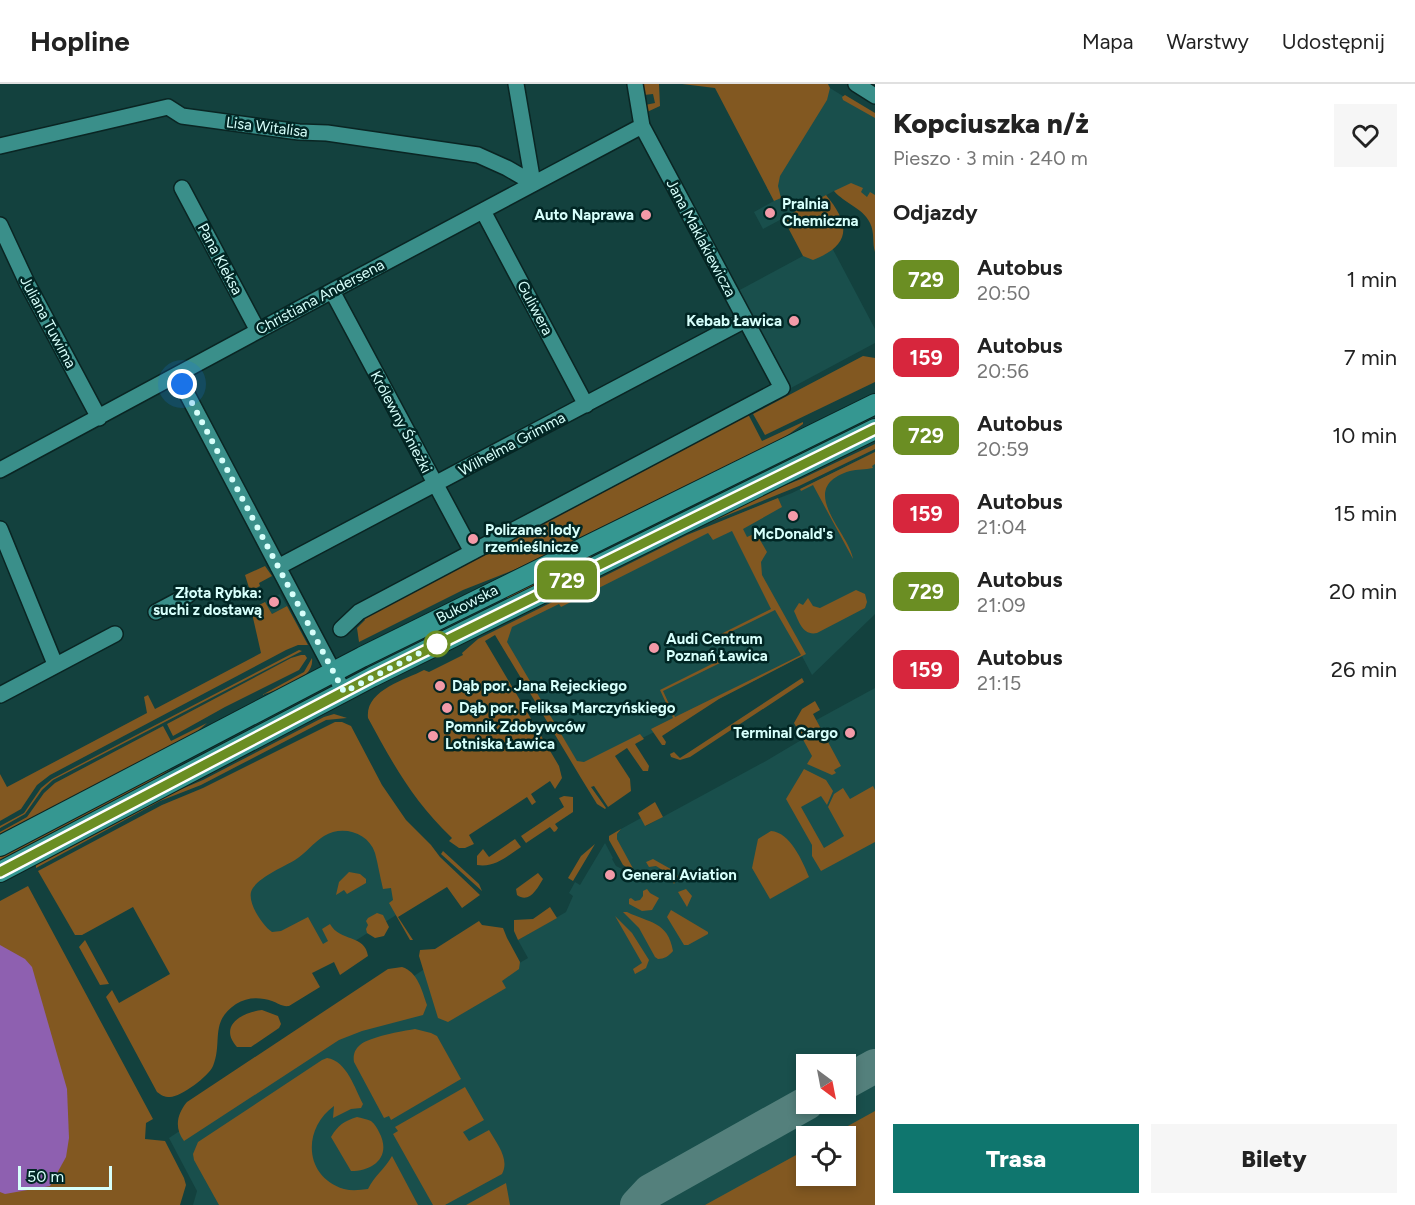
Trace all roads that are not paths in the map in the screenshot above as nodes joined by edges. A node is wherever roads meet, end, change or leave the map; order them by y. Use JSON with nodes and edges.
{"nodes":[{"id":1,"x":516,"y":84,"type":"edge"},
{"id":2,"x":635,"y":84,"type":"edge"},
{"id":3,"x":856,"y":84,"type":"edge"},
{"id":4,"x":875,"y":96,"type":"edge"},
{"id":5,"x":642,"y":126,"type":"junction"},
{"id":6,"x":0,"y":146,"type":"edge"},
{"id":7,"x":533,"y":183,"type":"junction"},
{"id":8,"x":182,"y":188,"type":"dead end"},
{"id":9,"x":483,"y":211,"type":"junction"},
{"id":10,"x":2,"y":235,"type":"edge"},
{"id":11,"x":332,"y":291,"type":"junction"},
{"id":12,"x":744,"y":320,"type":"junction"},
{"id":13,"x":258,"y":331,"type":"junction"},
{"id":14,"x":177,"y":375,"type":"junction"},
{"id":15,"x":875,"y":404,"type":"edge"},
{"id":16,"x":586,"y":405,"type":"junction"},
{"id":17,"x":99,"y":417,"type":"junction"},
{"id":18,"x":873,"y":431,"type":"edge"},
{"id":19,"x":0,"y":470,"type":"edge"},
{"id":20,"x":434,"y":485,"type":"junction"},
{"id":21,"x":0,"y":529,"type":"edge"},
{"id":22,"x":472,"y":552,"type":"junction"},
{"id":23,"x":5,"y":557,"type":"edge"},
{"id":24,"x":278,"y":567,"type":"junction"},
{"id":25,"x":188,"y":595,"type":"dead end"},
{"id":26,"x":156,"y":612,"type":"dead end"},
{"id":27,"x":341,"y":629,"type":"dead end"},
{"id":28,"x":115,"y":634,"type":"dead end"},
{"id":29,"x":56,"y":664,"type":"junction"},
{"id":30,"x":333,"y":672,"type":"junction"},
{"id":31,"x":344,"y":692,"type":"junction"},
{"id":32,"x":0,"y":695,"type":"edge"},
{"id":33,"x":0,"y":846,"type":"edge"},
{"id":34,"x":0,"y":872,"type":"edge"}],
"edges":[{"from":1,"to":7,"type":"street"},
{"from":2,"to":5,"type":"street","name":"Jana Maklakiewicza"},
{"from":3,"to":4,"type":"street"},
{"from":5,"to":7,"type":"street","name":"Christiana Andersena"},
{"from":5,"to":12,"type":"street","name":"Jana Maklakiewicza"},
{"from":6,"to":7,"type":"street","name":"Lisa Witalisa"},
{"from":7,"to":9,"type":"street","name":"Christiana Andersena"},
{"from":8,"to":13,"type":"street","name":"Pana Kleksa"},
{"from":9,"to":11,"type":"street","name":"Christiana Andersena"},
{"from":9,"to":16,"type":"street","name":"Guliwera"},
{"from":10,"to":17,"type":"street","name":"Juliana Tuwima"},
{"from":11,"to":13,"type":"street","name":"Christiana Andersena"},
{"from":11,"to":20,"type":"street","name":"Królewny Śnieżki"},
{"from":12,"to":16,"type":"street","name":"Wilhelma Grimma"},
{"from":12,"to":22,"type":"street","name":"Jana Maklakiewicza"},
{"from":13,"to":14,"type":"street","name":"Christiana Andersena"},
{"from":14,"to":17,"type":"street","name":"Christiana Andersena"},
{"from":14,"to":24,"type":"street"},
{"from":15,"to":30,"type":"main road","name":"Bukowska"},
{"from":16,"to":20,"type":"street","name":"Wilhelma Grimma"},
{"from":17,"to":19,"type":"street","name":"Christiana Andersena"},
{"from":18,"to":31,"type":"main road","name":"Bukowska"},
{"from":20,"to":22,"type":"street","name":"Królewny Śnieżki"},
{"from":20,"to":24,"type":"street","name":"Wilhelma Grimma"},
{"from":21,"to":23,"type":"street"},
{"from":22,"to":27,"type":"street"},
{"from":23,"to":29,"type":"street"},
{"from":24,"to":30,"type":"street"},
{"from":25,"to":26,"type":"street"},
{"from":28,"to":29,"type":"street"},
{"from":29,"to":32,"type":"street"},
{"from":30,"to":31,"type":"street"},
{"from":30,"to":33,"type":"main road","name":"Bukowska"},
{"from":31,"to":34,"type":"main road","name":"Bukowska"}]}
